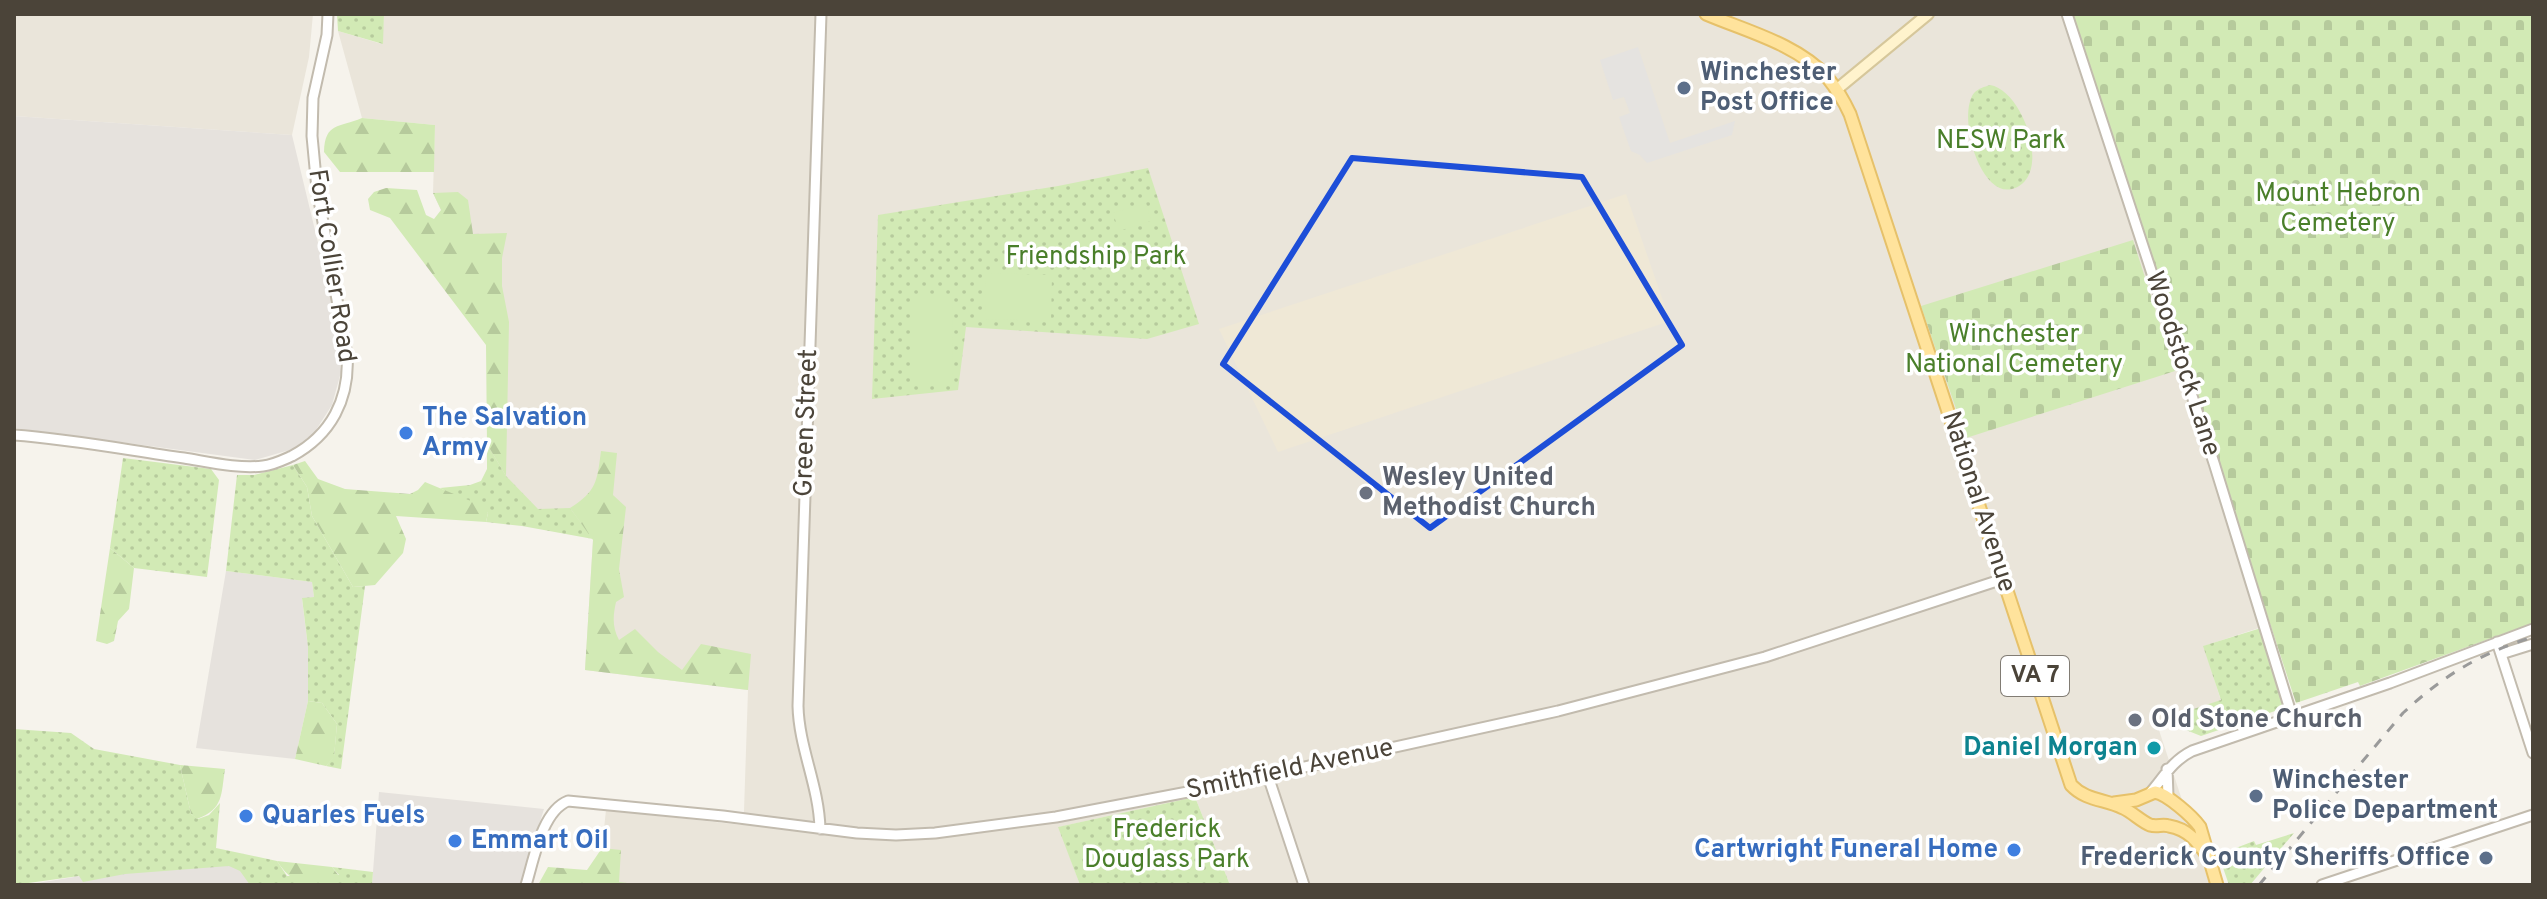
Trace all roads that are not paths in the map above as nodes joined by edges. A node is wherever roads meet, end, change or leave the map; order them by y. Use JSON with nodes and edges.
{"nodes":[{"id":1,"x":328,"y":14,"type":"edge"},
{"id":2,"x":821,"y":14,"type":"edge"},
{"id":3,"x":1706,"y":14,"type":"edge"},
{"id":4,"x":1928,"y":14,"type":"edge"},
{"id":5,"x":2067,"y":14,"type":"edge"},
{"id":6,"x":1836,"y":90,"type":"junction"},
{"id":7,"x":14,"y":435,"type":"edge"},
{"id":8,"x":2003,"y":579,"type":"junction"},
{"id":9,"x":2533,"y":629,"type":"edge"},
{"id":10,"x":2497,"y":642,"type":"junction"},
{"id":11,"x":2533,"y":644,"type":"edge"},
{"id":12,"x":2501,"y":654,"type":"junction"},
{"id":13,"x":2292,"y":716,"type":"junction"},
{"id":14,"x":2533,"y":753,"type":"edge"},
{"id":15,"x":2167,"y":769,"type":"junction"},
{"id":16,"x":1268,"y":776,"type":"junction"},
{"id":17,"x":2147,"y":795,"type":"junction"},
{"id":18,"x":2170,"y":800,"type":"junction"},
{"id":19,"x":2113,"y":803,"type":"junction"},
{"id":20,"x":2533,"y":815,"type":"edge"},
{"id":21,"x":2142,"y":818,"type":"junction"},
{"id":22,"x":2163,"y":825,"type":"junction"},
{"id":23,"x":820,"y":829,"type":"junction"},
{"id":24,"x":2208,"y":857,"type":"junction"},
{"id":25,"x":526,"y":885,"type":"edge"},
{"id":26,"x":1304,"y":885,"type":"edge"},
{"id":27,"x":2217,"y":885,"type":"edge"},
{"id":28,"x":2322,"y":885,"type":"edge"}],
"edges":[{"from":1,"to":7,"type":"street","name":"Fort Collier Road"},
{"from":2,"to":23,"type":"street","name":"Green Street"},
{"from":3,"to":6,"type":"main road","name":"National Avenue","number":"VA 7"},
{"from":4,"to":6,"type":"main road"},
{"from":5,"to":13,"type":"street","name":"Woodstock Lane"},
{"from":6,"to":8,"type":"main road","name":"National Avenue","number":"VA 7"},
{"from":8,"to":16,"type":"street","name":"Smithfield Avenue"},
{"from":8,"to":19,"type":"main road","name":"National Avenue","number":"VA 7"},
{"from":9,"to":10,"type":"street"},
{"from":10,"to":12,"type":"street"},
{"from":10,"to":13,"type":"street"},
{"from":11,"to":12,"type":"street"},
{"from":12,"to":14,"type":"street"},
{"from":13,"to":15,"type":"street"},
{"from":15,"to":17,"type":"street"},
{"from":15,"to":18,"type":"street"},
{"from":16,"to":23,"type":"street","name":"Smithfield Avenue"},
{"from":16,"to":26,"type":"street"},
{"from":17,"to":18,"type":"main road"},
{"from":17,"to":19,"type":"main road"},
{"from":17,"to":21,"type":"main road"},
{"from":18,"to":22,"type":"main road"},
{"from":18,"to":24,"type":"main road","number":"VA 7"},
{"from":19,"to":21,"type":"main road","number":"VA 7"},
{"from":20,"to":28,"type":"street"},
{"from":21,"to":22,"type":"main road","number":"VA 7"},
{"from":22,"to":24,"type":"main road","number":"VA 7"},
{"from":23,"to":25,"type":"street","name":"Smithfield Avenue"},
{"from":24,"to":27,"type":"main road","number":"VA 7"}]}
